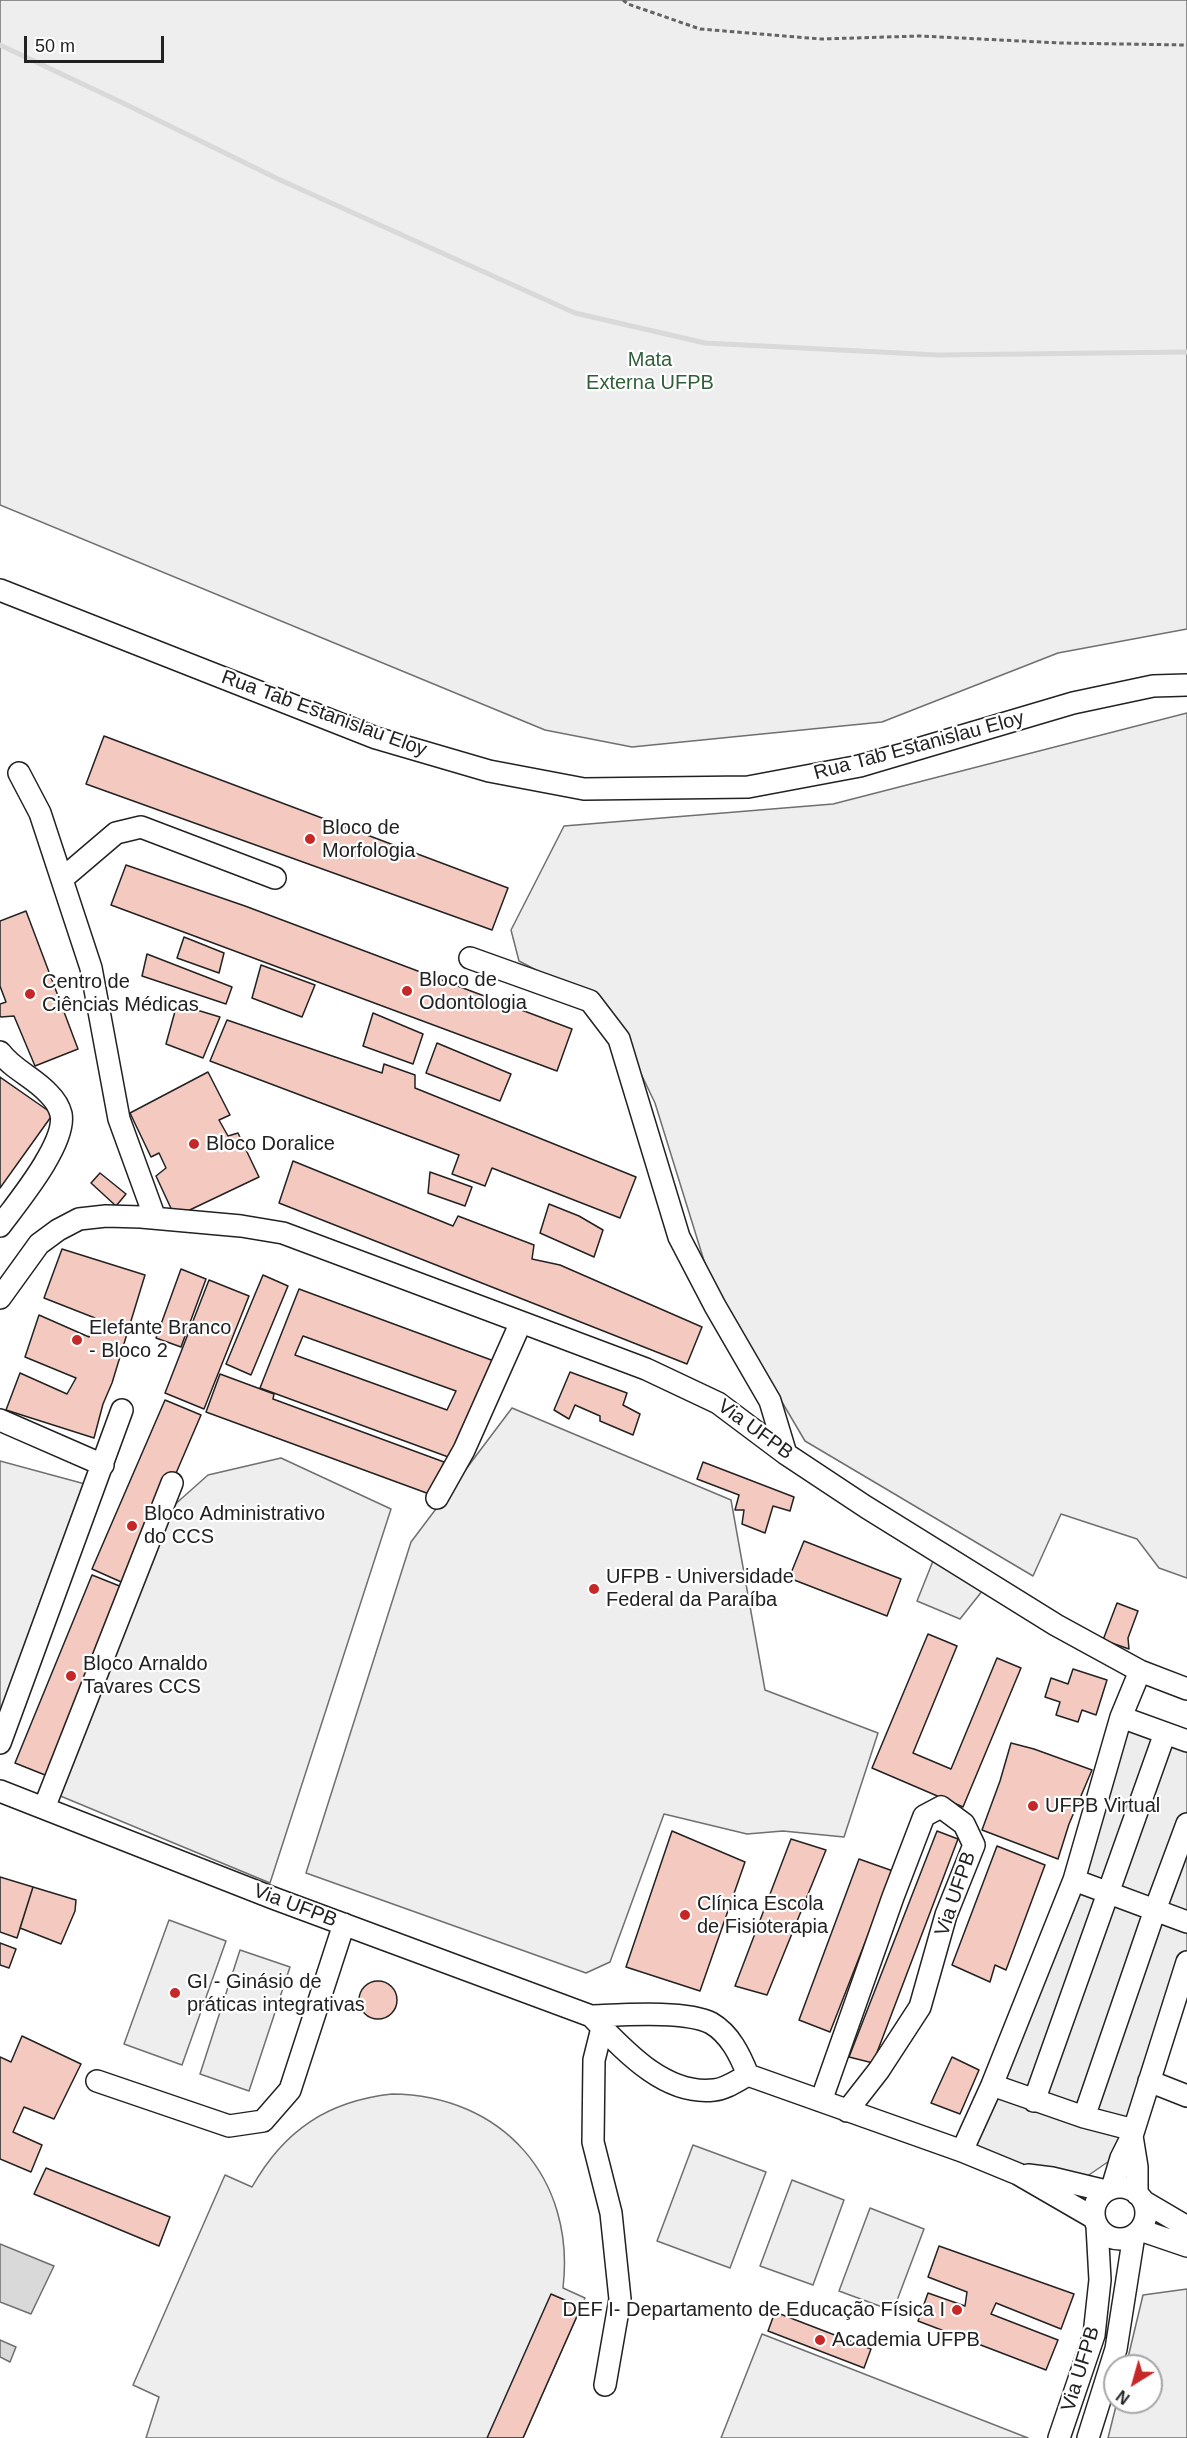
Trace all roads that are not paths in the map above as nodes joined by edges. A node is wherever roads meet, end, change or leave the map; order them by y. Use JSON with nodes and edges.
{"nodes":[{"id":1,"x":0,"y":590,"type":"edge"},
{"id":2,"x":1187,"y":685,"type":"edge"},
{"id":3,"x":19,"y":773,"type":"dead end"},
{"id":4,"x":275,"y":878,"type":"dead end"},
{"id":5,"x":62,"y":879,"type":"junction"},
{"id":6,"x":470,"y":957,"type":"dead end"},
{"id":7,"x":0,"y":1052,"type":"edge"},
{"id":8,"x":155,"y":1218,"type":"junction"},
{"id":9,"x":0,"y":1226,"type":"edge"},
{"id":10,"x":0,"y":1298,"type":"edge"},
{"id":11,"x":521,"y":1322,"type":"junction"},
{"id":12,"x":122,"y":1410,"type":"dead end"},
{"id":13,"x":0,"y":1420,"type":"edge"},
{"id":14,"x":786,"y":1454,"type":"junction"},
{"id":15,"x":103,"y":1465,"type":"junction"},
{"id":16,"x":172,"y":1484,"type":"dead end"},
{"id":17,"x":436,"y":1498,"type":"dead end"},
{"id":18,"x":1140,"y":1671,"type":"junction"},
{"id":19,"x":1187,"y":1689,"type":"edge"},
{"id":20,"x":1121,"y":1717,"type":"junction"},
{"id":21,"x":1165,"y":1733,"type":"junction"},
{"id":22,"x":1187,"y":1741,"type":"edge"},
{"id":23,"x":0,"y":1743,"type":"edge"},
{"id":24,"x":0,"y":1791,"type":"edge"},
{"id":25,"x":44,"y":1808,"type":"junction"},
{"id":26,"x":1187,"y":1824,"type":"edge"},
{"id":27,"x":1074,"y":1880,"type":"junction"},
{"id":28,"x":1109,"y":1894,"type":"junction"},
{"id":29,"x":1155,"y":1910,"type":"junction"},
{"id":30,"x":1187,"y":1922,"type":"edge"},
{"id":31,"x":344,"y":1924,"type":"junction"},
{"id":32,"x":1187,"y":1962,"type":"edge"},
{"id":33,"x":599,"y":2020,"type":"junction"},
{"id":34,"x":748,"y":2075,"type":"junction"},
{"id":35,"x":97,"y":2081,"type":"dead end"},
{"id":36,"x":1149,"y":2081,"type":"junction"},
{"id":37,"x":992,"y":2085,"type":"junction"},
{"id":38,"x":1187,"y":2096,"type":"edge"},
{"id":39,"x":821,"y":2101,"type":"junction"},
{"id":40,"x":1034,"y":2101,"type":"junction"},
{"id":41,"x":847,"y":2110,"type":"junction"},
{"id":42,"x":1084,"y":2117,"type":"junction"},
{"id":43,"x":1133,"y":2133,"type":"junction"},
{"id":44,"x":962,"y":2151,"type":"junction"},
{"id":45,"x":1018,"y":2174,"type":"junction"},
{"id":46,"x":1109,"y":2190,"type":"junction"},
{"id":47,"x":1140,"y":2197,"type":"junction"},
{"id":48,"x":1096,"y":2222,"type":"junction"},
{"id":49,"x":1187,"y":2226,"type":"edge"},
{"id":50,"x":1137,"y":2233,"type":"junction"},
{"id":51,"x":1187,"y":2246,"type":"edge"},
{"id":52,"x":605,"y":2385,"type":"dead end"},
{"id":53,"x":1059,"y":2438,"type":"edge"},
{"id":54,"x":1088,"y":2438,"type":"edge"}],
"edges":[{"from":1,"to":2,"type":"street","name":"Rua Tab Estanislau Eloy"},
{"from":3,"to":5,"type":"street"},
{"from":4,"to":5,"type":"street"},
{"from":5,"to":8,"type":"street"},
{"from":6,"to":14,"type":"street"},
{"from":7,"to":9,"type":"street"},
{"from":8,"to":10,"type":"street","name":"Via UFPB"},
{"from":8,"to":11,"type":"street","name":"Via UFPB"},
{"from":11,"to":14,"type":"street","name":"Via UFPB"},
{"from":11,"to":17,"type":"street"},
{"from":12,"to":15,"type":"street"},
{"from":13,"to":15,"type":"street"},
{"from":14,"to":18,"type":"street","name":"Via UFPB"},
{"from":15,"to":23,"type":"street"},
{"from":16,"to":25,"type":"street"},
{"from":18,"to":19,"type":"street","name":"Via UFPB"},
{"from":18,"to":20,"type":"street"},
{"from":20,"to":21,"type":"street"},
{"from":20,"to":27,"type":"street"},
{"from":21,"to":22,"type":"street"},
{"from":21,"to":28,"type":"street"},
{"from":24,"to":25,"type":"street","name":"Via UFPB"},
{"from":25,"to":31,"type":"street","name":"Via UFPB"},
{"from":26,"to":29,"type":"street"},
{"from":27,"to":28,"type":"street"},
{"from":27,"to":37,"type":"street"},
{"from":28,"to":29,"type":"street"},
{"from":28,"to":40,"type":"street"},
{"from":29,"to":30,"type":"street"},
{"from":29,"to":42,"type":"street"},
{"from":31,"to":33,"type":"street","name":"Via UFPB"},
{"from":31,"to":35,"type":"street"},
{"from":32,"to":36,"type":"street","name":"Via UFPB"},
{"from":33,"to":34,"type":"street","name":"Via UFPB"},
{"from":33,"to":34,"type":"street","name":"Via UFPB"},
{"from":33,"to":52,"type":"street"},
{"from":34,"to":39,"type":"street"},
{"from":36,"to":38,"type":"street"},
{"from":36,"to":43,"type":"street","name":"Via UFPB"},
{"from":37,"to":40,"type":"street"},
{"from":37,"to":44,"type":"street"},
{"from":39,"to":41,"type":"street"},
{"from":39,"to":41,"type":"street","name":"Via UFPB"},
{"from":40,"to":42,"type":"street"},
{"from":41,"to":44,"type":"street"},
{"from":42,"to":43,"type":"street"},
{"from":43,"to":46,"type":"street","name":"Via UFPB"},
{"from":43,"to":47,"type":"street","name":"Via UFPB"},
{"from":44,"to":45,"type":"street"},
{"from":45,"to":46,"type":"street"},
{"from":45,"to":48,"type":"street"},
{"from":46,"to":47,"type":"street"},
{"from":46,"to":48,"type":"street","name":"Via UFPB"},
{"from":47,"to":49,"type":"street"},
{"from":47,"to":50,"type":"street","name":"Via UFPB"},
{"from":48,"to":50,"type":"street"},
{"from":48,"to":53,"type":"street","name":"Via UFPB"},
{"from":50,"to":51,"type":"street"},
{"from":50,"to":54,"type":"street","name":"Via UFPB"}]}
